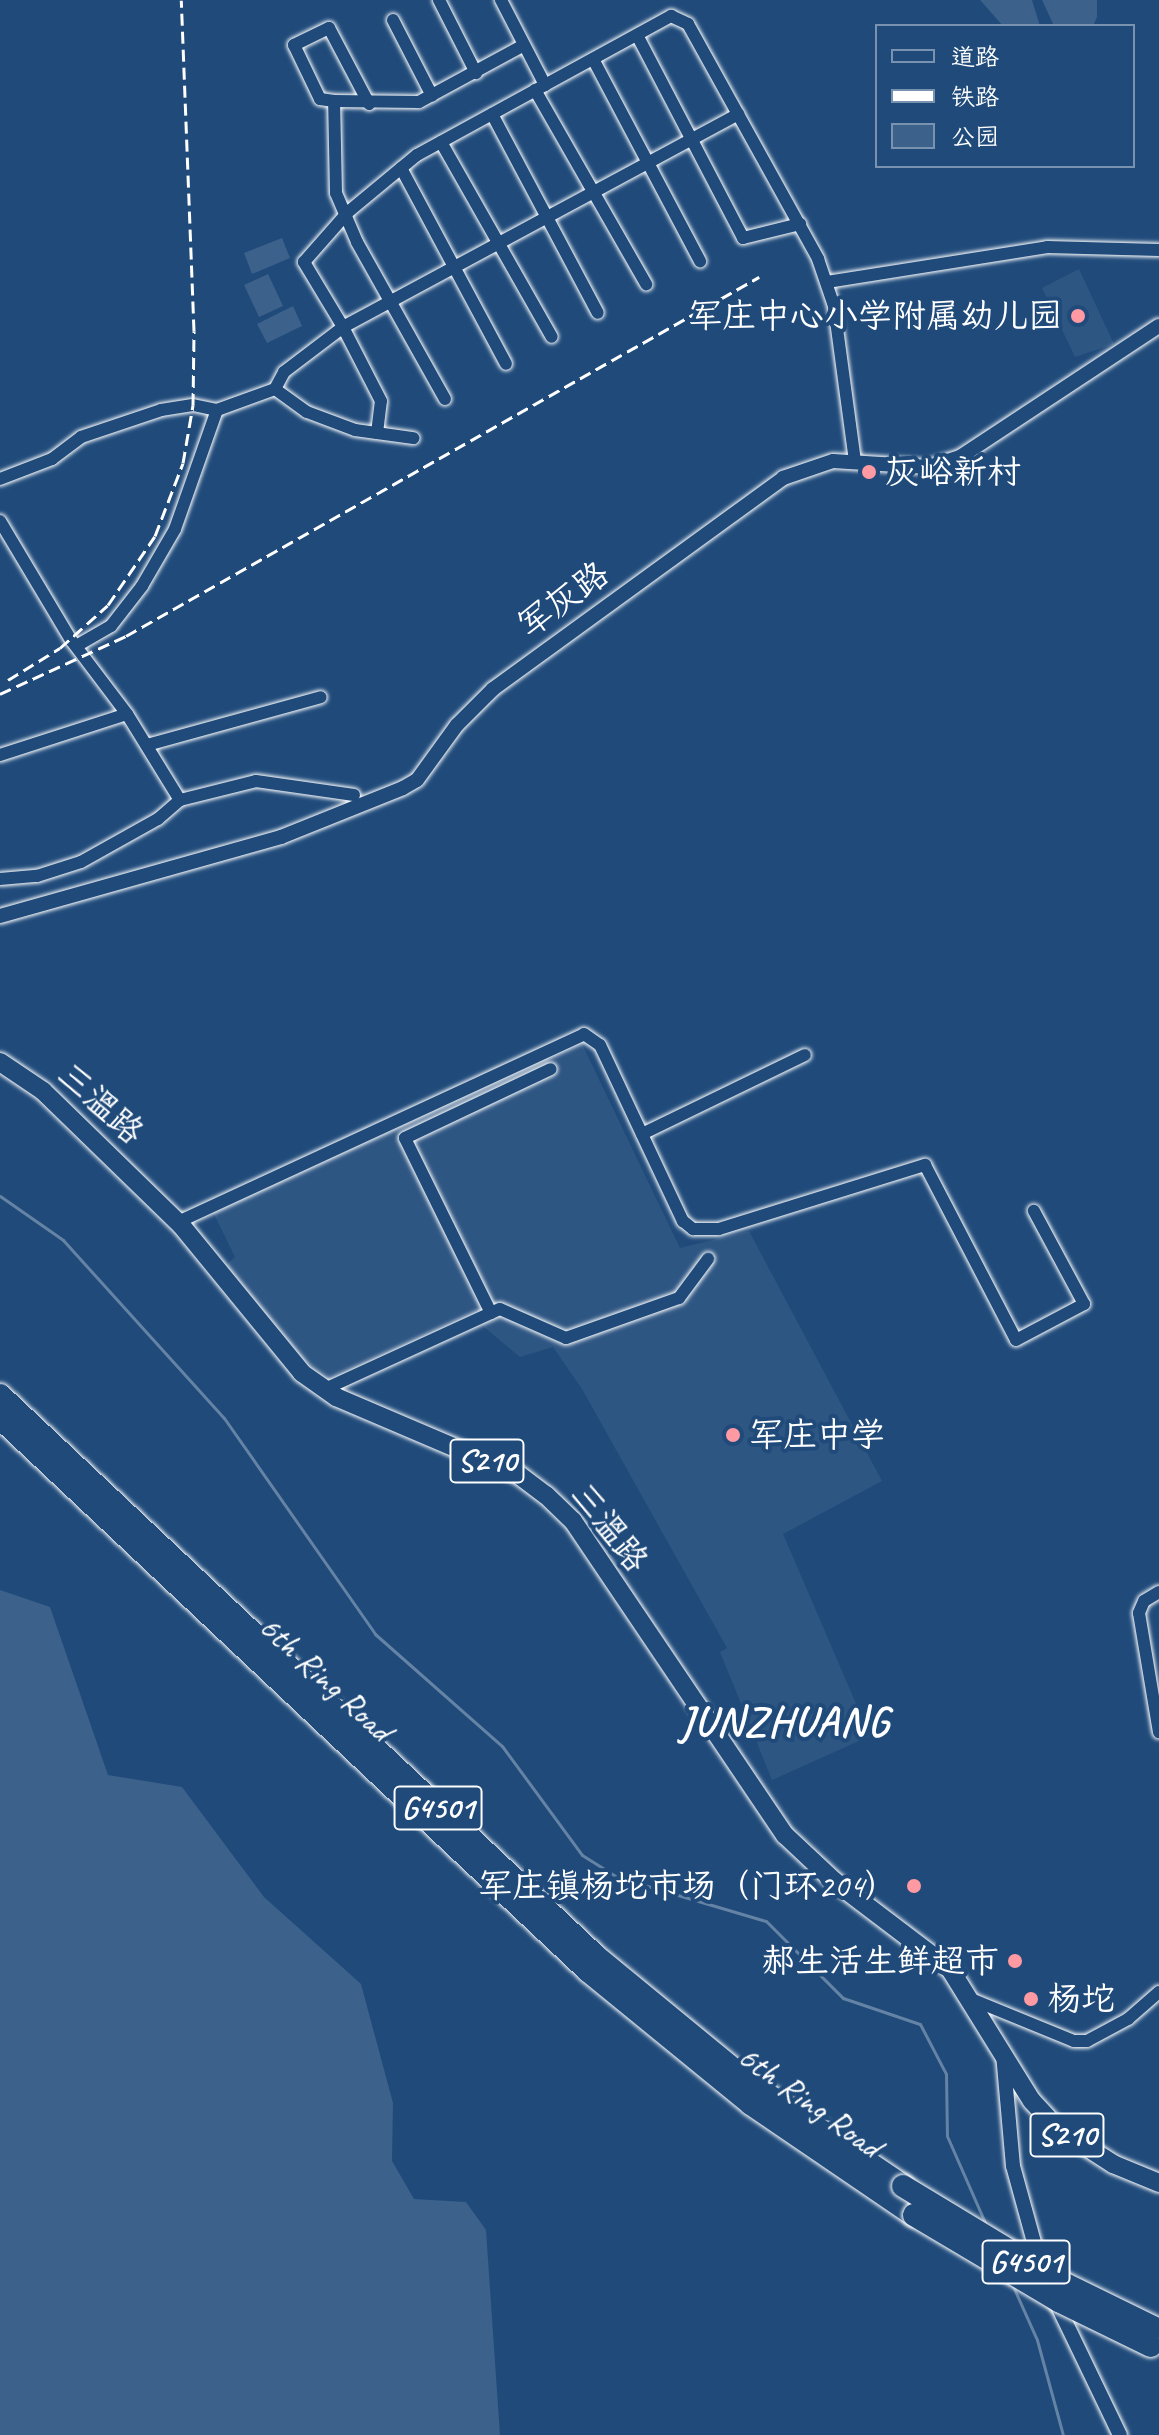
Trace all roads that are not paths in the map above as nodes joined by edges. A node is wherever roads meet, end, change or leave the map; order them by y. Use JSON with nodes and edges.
{"nodes":[{"id":1,"x":439,"y":0,"type":"edge"},
{"id":2,"x":501,"y":0,"type":"edge"},
{"id":3,"x":393,"y":20,"type":"dead end"},
{"id":4,"x":637,"y":35,"type":"junction"},
{"id":5,"x":524,"y":45,"type":"junction"},
{"id":6,"x":593,"y":59,"type":"junction"},
{"id":7,"x":476,"y":73,"type":"junction"},
{"id":8,"x":540,"y":88,"type":"junction"},
{"id":9,"x":432,"y":96,"type":"junction"},
{"id":10,"x":334,"y":101,"type":"junction"},
{"id":11,"x":369,"y":104,"type":"junction"},
{"id":12,"x":492,"y":114,"type":"junction"},
{"id":13,"x":738,"y":114,"type":"junction"},
{"id":14,"x":691,"y":139,"type":"junction"},
{"id":15,"x":441,"y":142,"type":"junction"},
{"id":16,"x":648,"y":162,"type":"junction"},
{"id":17,"x":401,"y":168,"type":"junction"},
{"id":18,"x":593,"y":192,"type":"junction"},
{"id":19,"x":345,"y":215,"type":"junction"},
{"id":20,"x":546,"y":217,"type":"junction"},
{"id":21,"x":800,"y":224,"type":"junction"},
{"id":22,"x":499,"y":243,"type":"junction"},
{"id":23,"x":1159,"y":250,"type":"edge"},
{"id":24,"x":700,"y":261,"type":"dead end"},
{"id":25,"x":454,"y":267,"type":"junction"},
{"id":26,"x":827,"y":282,"type":"junction"},
{"id":27,"x":646,"y":284,"type":"dead end"},
{"id":28,"x":389,"y":302,"type":"junction"},
{"id":29,"x":598,"y":313,"type":"dead end"},
{"id":30,"x":1159,"y":326,"type":"edge"},
{"id":31,"x":343,"y":327,"type":"junction"},
{"id":32,"x":552,"y":337,"type":"dead end"},
{"id":33,"x":506,"y":364,"type":"dead end"},
{"id":34,"x":275,"y":389,"type":"junction"},
{"id":35,"x":445,"y":399,"type":"dead end"},
{"id":36,"x":217,"y":410,"type":"junction"},
{"id":37,"x":377,"y":433,"type":"junction"},
{"id":38,"x":413,"y":438,"type":"dead end"},
{"id":39,"x":855,"y":461,"type":"junction"},
{"id":40,"x":0,"y":479,"type":"edge"},
{"id":41,"x":0,"y":521,"type":"edge"},
{"id":42,"x":78,"y":645,"type":"junction"},
{"id":43,"x":321,"y":697,"type":"dead end"},
{"id":44,"x":127,"y":714,"type":"junction"},
{"id":45,"x":147,"y":745,"type":"junction"},
{"id":46,"x":0,"y":755,"type":"edge"},
{"id":47,"x":354,"y":795,"type":"dead end"},
{"id":48,"x":180,"y":800,"type":"junction"},
{"id":49,"x":0,"y":879,"type":"edge"},
{"id":50,"x":0,"y":916,"type":"edge"},
{"id":51,"x":805,"y":1055,"type":"dead end"},
{"id":52,"x":0,"y":1062,"type":"edge"},
{"id":53,"x":551,"y":1069,"type":"dead end"},
{"id":54,"x":642,"y":1134,"type":"junction"},
{"id":55,"x":1034,"y":1211,"type":"dead end"},
{"id":56,"x":178,"y":1222,"type":"junction"},
{"id":57,"x":708,"y":1259,"type":"dead end"},
{"id":58,"x":491,"y":1313,"type":"junction"},
{"id":59,"x":325,"y":1389,"type":"junction"},
{"id":60,"x":0,"y":1395,"type":"edge"},
{"id":61,"x":0,"y":1418,"type":"edge"},
{"id":62,"x":1159,"y":1592,"type":"edge"},
{"id":63,"x":1159,"y":1732,"type":"edge"},
{"id":64,"x":1159,"y":1992,"type":"edge"},
{"id":65,"x":971,"y":1999,"type":"junction"},
{"id":66,"x":1003,"y":2054,"type":"junction"},
{"id":67,"x":1159,"y":2183,"type":"edge"},
{"id":68,"x":1156,"y":2338,"type":"edge"},
{"id":69,"x":1120,"y":2435,"type":"edge"}],
"edges":[{"from":1,"to":7,"type":"street"},
{"from":2,"to":5,"type":"street"},
{"from":3,"to":9,"type":"street"},
{"from":4,"to":6,"type":"street"},
{"from":4,"to":13,"type":"street"},
{"from":4,"to":14,"type":"street"},
{"from":5,"to":7,"type":"street"},
{"from":5,"to":8,"type":"street"},
{"from":6,"to":8,"type":"street"},
{"from":6,"to":16,"type":"street"},
{"from":7,"to":9,"type":"street"},
{"from":8,"to":12,"type":"street"},
{"from":8,"to":18,"type":"street"},
{"from":9,"to":11,"type":"street"},
{"from":10,"to":11,"type":"street"},
{"from":10,"to":11,"type":"street"},
{"from":10,"to":19,"type":"street"},
{"from":12,"to":15,"type":"street"},
{"from":12,"to":20,"type":"street"},
{"from":13,"to":14,"type":"street"},
{"from":13,"to":21,"type":"street"},
{"from":14,"to":16,"type":"street"},
{"from":14,"to":21,"type":"street"},
{"from":15,"to":17,"type":"street"},
{"from":15,"to":22,"type":"street"},
{"from":16,"to":18,"type":"street"},
{"from":16,"to":24,"type":"street"},
{"from":17,"to":19,"type":"street"},
{"from":17,"to":25,"type":"street"},
{"from":18,"to":20,"type":"street"},
{"from":18,"to":27,"type":"street"},
{"from":19,"to":28,"type":"street"},
{"from":19,"to":31,"type":"street"},
{"from":20,"to":22,"type":"street"},
{"from":20,"to":29,"type":"street"},
{"from":21,"to":26,"type":"street"},
{"from":22,"to":25,"type":"street"},
{"from":22,"to":32,"type":"street"},
{"from":23,"to":26,"type":"street"},
{"from":25,"to":28,"type":"street"},
{"from":25,"to":33,"type":"street"},
{"from":26,"to":39,"type":"street"},
{"from":28,"to":31,"type":"street"},
{"from":28,"to":35,"type":"street"},
{"from":30,"to":39,"type":"street","name":"军灰路"},
{"from":31,"to":34,"type":"street"},
{"from":31,"to":37,"type":"street"},
{"from":34,"to":36,"type":"street"},
{"from":34,"to":37,"type":"street"},
{"from":36,"to":40,"type":"street"},
{"from":36,"to":42,"type":"street"},
{"from":37,"to":38,"type":"street"},
{"from":39,"to":50,"type":"street","name":"军灰路"},
{"from":41,"to":42,"type":"street"},
{"from":42,"to":44,"type":"street"},
{"from":43,"to":45,"type":"street"},
{"from":44,"to":45,"type":"street"},
{"from":44,"to":46,"type":"street"},
{"from":45,"to":48,"type":"street"},
{"from":47,"to":48,"type":"street"},
{"from":48,"to":49,"type":"street"},
{"from":51,"to":54,"type":"street"},
{"from":52,"to":56,"type":"main road","name":"三温路","number":"S210"},
{"from":53,"to":58,"type":"street"},
{"from":54,"to":55,"type":"street"},
{"from":54,"to":56,"type":"street"},
{"from":56,"to":59,"type":"main road","name":"三温路","number":"S210"},
{"from":57,"to":58,"type":"street"},
{"from":58,"to":59,"type":"street"},
{"from":59,"to":65,"type":"main road","name":"三温路","number":"S210"},
{"from":60,"to":68,"type":"highway","name":"6th Ring Road","number":"G4501","bridge":true},
{"from":61,"to":68,"type":"highway","name":"6th Ring Road","number":"G4501","bridge":true},
{"from":62,"to":63,"type":"street"},
{"from":64,"to":65,"type":"street"},
{"from":65,"to":66,"type":"main road","number":"S210"},
{"from":66,"to":67,"type":"main road","number":"S210"},
{"from":66,"to":69,"type":"street"}]}
